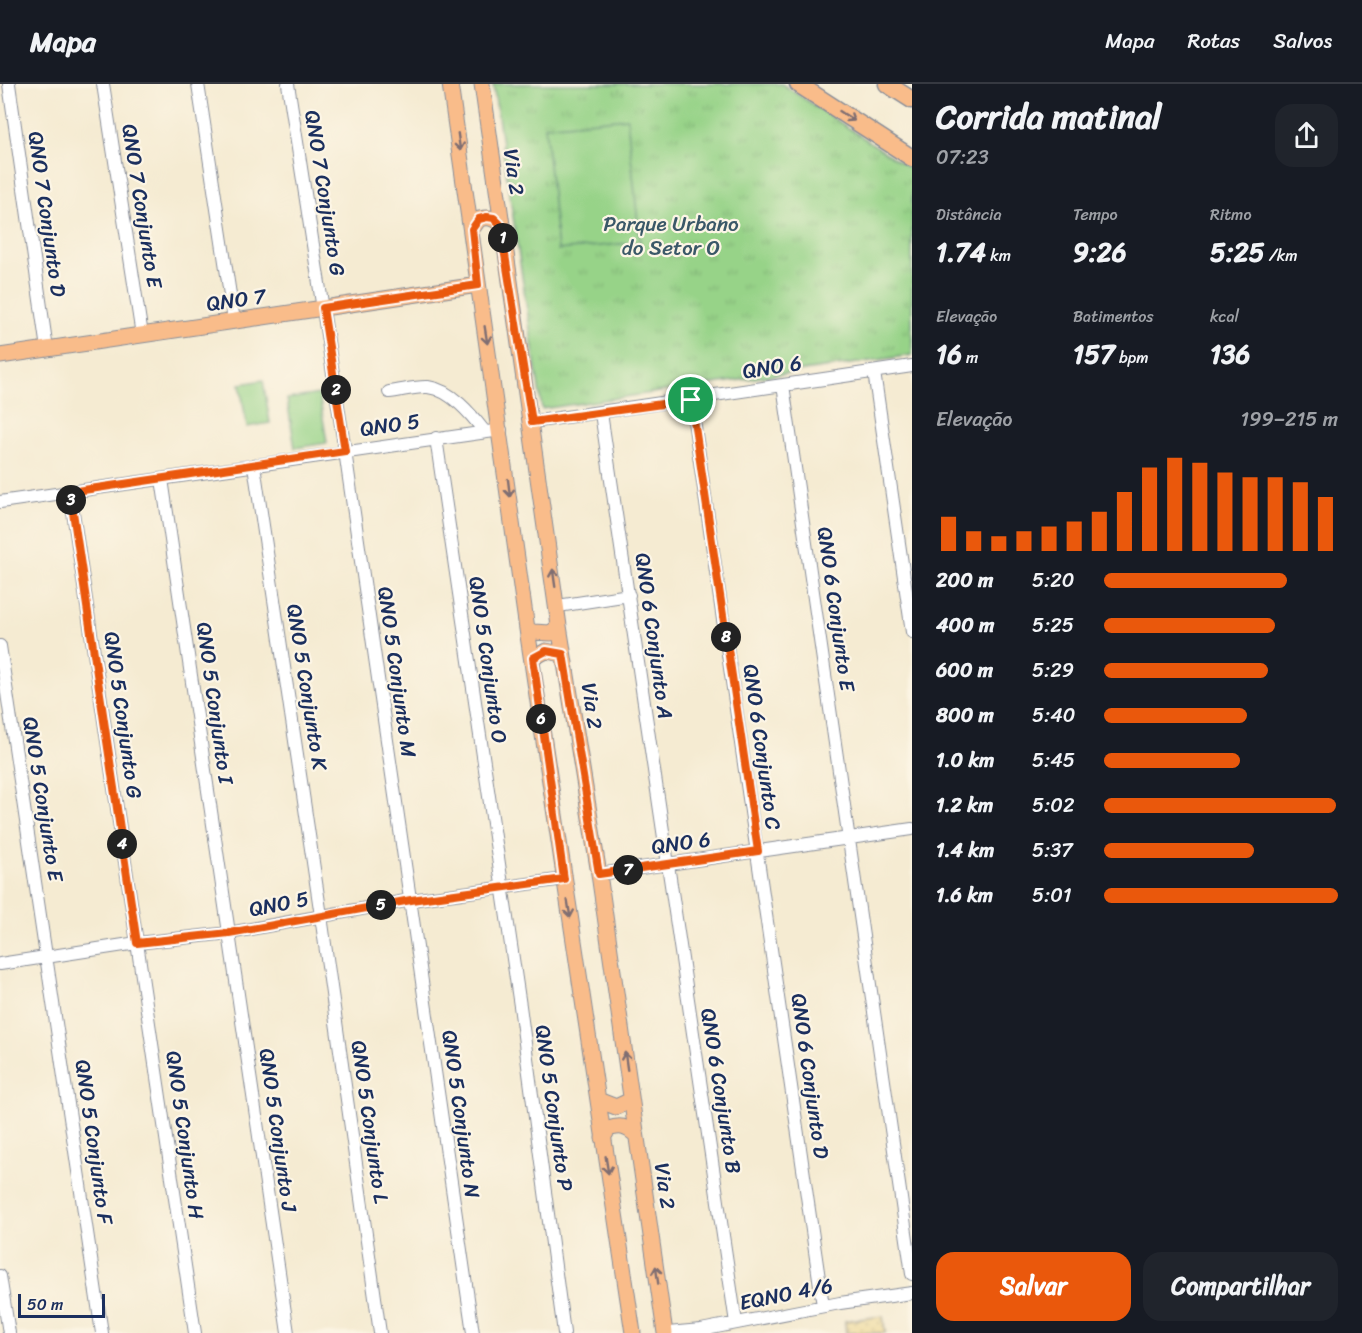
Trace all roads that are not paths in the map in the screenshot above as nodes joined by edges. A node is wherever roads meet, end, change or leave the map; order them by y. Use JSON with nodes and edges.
{"nodes":[{"id":1,"x":9,"y":84,"type":"edge"},
{"id":2,"x":104,"y":84,"type":"edge"},
{"id":3,"x":198,"y":84,"type":"edge"},
{"id":4,"x":288,"y":84,"type":"edge"},
{"id":5,"x":450,"y":84,"type":"edge"},
{"id":6,"x":482,"y":84,"type":"edge"},
{"id":7,"x":798,"y":84,"type":"edge"},
{"id":8,"x":887,"y":84,"type":"edge"},
{"id":9,"x":912,"y":100,"type":"edge"},
{"id":10,"x":912,"y":158,"type":"edge"},
{"id":11,"x":500,"y":224,"type":"junction"},
{"id":12,"x":472,"y":229,"type":"junction"},
{"id":13,"x":478,"y":285,"type":"junction"},
{"id":14,"x":323,"y":308,"type":"junction"},
{"id":15,"x":234,"y":321,"type":"junction"},
{"id":16,"x":142,"y":335,"type":"junction"},
{"id":17,"x":47,"y":349,"type":"junction"},
{"id":18,"x":0,"y":356,"type":"edge"},
{"id":19,"x":912,"y":366,"type":"edge"},
{"id":20,"x":874,"y":372,"type":"junction"},
{"id":21,"x":783,"y":385,"type":"junction"},
{"id":22,"x":389,"y":392,"type":"dead end"},
{"id":23,"x":691,"y":400,"type":"junction"},
{"id":24,"x":601,"y":412,"type":"junction"},
{"id":25,"x":532,"y":422,"type":"junction"},
{"id":26,"x":501,"y":430,"type":"junction"},
{"id":27,"x":484,"y":431,"type":"junction"},
{"id":28,"x":436,"y":438,"type":"junction"},
{"id":29,"x":345,"y":451,"type":"junction"},
{"id":30,"x":254,"y":465,"type":"junction"},
{"id":31,"x":162,"y":479,"type":"junction"},
{"id":32,"x":70,"y":492,"type":"junction"},
{"id":33,"x":0,"y":502,"type":"edge"},
{"id":34,"x":629,"y":595,"type":"junction"},
{"id":35,"x":558,"y":606,"type":"junction"},
{"id":36,"x":559,"y":626,"type":"junction"},
{"id":37,"x":527,"y":629,"type":"junction"},
{"id":38,"x":912,"y":632,"type":"edge"},
{"id":39,"x":0,"y":646,"type":"edge"},
{"id":40,"x":563,"y":654,"type":"junction"},
{"id":41,"x":533,"y":658,"type":"junction"},
{"id":42,"x":912,"y":828,"type":"edge"},
{"id":43,"x":849,"y":838,"type":"junction"},
{"id":44,"x":758,"y":851,"type":"junction"},
{"id":45,"x":668,"y":864,"type":"junction"},
{"id":46,"x":599,"y":874,"type":"junction"},
{"id":47,"x":564,"y":879,"type":"junction"},
{"id":48,"x":501,"y":888,"type":"junction"},
{"id":49,"x":411,"y":900,"type":"junction"},
{"id":50,"x":321,"y":916,"type":"junction"},
{"id":51,"x":229,"y":933,"type":"junction"},
{"id":52,"x":137,"y":943,"type":"junction"},
{"id":53,"x":47,"y":958,"type":"junction"},
{"id":54,"x":0,"y":964,"type":"edge"},
{"id":55,"x":598,"y":1100,"type":"junction"},
{"id":56,"x":631,"y":1100,"type":"junction"},
{"id":57,"x":636,"y":1135,"type":"junction"},
{"id":58,"x":603,"y":1138,"type":"junction"},
{"id":59,"x":912,"y":1274,"type":"edge"},
{"id":60,"x":0,"y":1276,"type":"edge"},
{"id":61,"x":912,"y":1293,"type":"edge"},
{"id":62,"x":823,"y":1306,"type":"junction"},
{"id":63,"x":736,"y":1323,"type":"junction"},
{"id":64,"x":9,"y":1333,"type":"edge"},
{"id":65,"x":102,"y":1333,"type":"edge"},
{"id":66,"x":195,"y":1333,"type":"edge"},
{"id":67,"x":288,"y":1333,"type":"edge"},
{"id":68,"x":380,"y":1333,"type":"edge"},
{"id":69,"x":473,"y":1333,"type":"edge"},
{"id":70,"x":564,"y":1333,"type":"edge"},
{"id":71,"x":633,"y":1333,"type":"edge"},
{"id":72,"x":667,"y":1333,"type":"edge"}],
"edges":[{"from":1,"to":17,"type":"street","name":"QNO 7 Conjunto D"},
{"from":2,"to":16,"type":"street","name":"QNO 7 Conjunto E"},
{"from":3,"to":15,"type":"street"},
{"from":4,"to":14,"type":"street","name":"QNO 7 Conjunto G"},
{"from":5,"to":12,"type":"main road","one_way":true},
{"from":6,"to":11,"type":"main road","name":"Via 2"},
{"from":7,"to":10,"type":"highway","one_way":true},
{"from":8,"to":9,"type":"highway"},
{"from":11,"to":12,"type":"main road"},
{"from":11,"to":25,"type":"main road","name":"Via 2"},
{"from":12,"to":13,"type":"main road"},
{"from":13,"to":14,"type":"main road","name":"QNO 7"},
{"from":13,"to":26,"type":"main road","one_way":true},
{"from":14,"to":15,"type":"main road","name":"QNO 7"},
{"from":14,"to":29,"type":"street","name":"QNO 7 Conjunto G"},
{"from":15,"to":16,"type":"main road","name":"QNO 7"},
{"from":16,"to":17,"type":"main road","name":"QNO 7"},
{"from":17,"to":18,"type":"main road","name":"QNO 7"},
{"from":19,"to":20,"type":"street","name":"QNO 6"},
{"from":20,"to":21,"type":"street","name":"QNO 6"},
{"from":20,"to":38,"type":"street"},
{"from":21,"to":23,"type":"street","name":"QNO 6"},
{"from":21,"to":43,"type":"street","name":"QNO 6 Conjunto E"},
{"from":22,"to":27,"type":"street"},
{"from":23,"to":24,"type":"street","name":"QNO 6"},
{"from":23,"to":44,"type":"street","name":"QNO 6 Conjunto C"},
{"from":24,"to":25,"type":"street","name":"QNO 6"},
{"from":24,"to":34,"type":"street","name":"QNO 6 Conjunto A"},
{"from":35,"to":25,"type":"main road","name":"Via 2","one_way":true},
{"from":26,"to":27,"type":"street","name":"QNO 5"},
{"from":26,"to":37,"type":"main road","one_way":true},
{"from":27,"to":28,"type":"street","name":"QNO 5"},
{"from":28,"to":29,"type":"street","name":"QNO 5"},
{"from":28,"to":48,"type":"street","name":"QNO 5 Conjunto O"},
{"from":29,"to":30,"type":"street","name":"QNO 5"},
{"from":29,"to":49,"type":"street","name":"QNO 5 Conjunto M"},
{"from":30,"to":31,"type":"street","name":"QNO 5"},
{"from":30,"to":50,"type":"street","name":"QNO 5 Conjunto K"},
{"from":31,"to":32,"type":"street","name":"QNO 5"},
{"from":31,"to":51,"type":"street","name":"QNO 5 Conjunto I"},
{"from":32,"to":33,"type":"street","name":"QNO 5"},
{"from":32,"to":52,"type":"street","name":"QNO 5 Conjunto G"},
{"from":34,"to":35,"type":"street"},
{"from":34,"to":45,"type":"street","name":"QNO 6 Conjunto A"},
{"from":35,"to":36,"type":"main road","name":"Via 2"},
{"from":36,"to":37,"type":"main road"},
{"from":36,"to":40,"type":"main road","name":"Via 2"},
{"from":37,"to":41,"type":"main road"},
{"from":39,"to":53,"type":"street","name":"QNO 5 Conjunto E"},
{"from":40,"to":41,"type":"main road"},
{"from":40,"to":46,"type":"main road","name":"Via 2"},
{"from":41,"to":47,"type":"main road"},
{"from":42,"to":43,"type":"street","name":"QNO 6"},
{"from":43,"to":44,"type":"street","name":"QNO 6"},
{"from":43,"to":59,"type":"street","name":"QNO 6 Conjunto E"},
{"from":44,"to":45,"type":"street","name":"QNO 6"},
{"from":44,"to":62,"type":"street","name":"QNO 6 Conjunto D"},
{"from":45,"to":46,"type":"street","name":"QNO 6"},
{"from":45,"to":63,"type":"street","name":"QNO 6 Conjunto B"},
{"from":56,"to":46,"type":"main road","name":"Via 2","one_way":true},
{"from":47,"to":48,"type":"street","name":"QNO 5"},
{"from":47,"to":55,"type":"main road","one_way":true},
{"from":48,"to":49,"type":"street","name":"QNO 5"},
{"from":48,"to":70,"type":"street","name":"QNO 5 Conjunto P"},
{"from":49,"to":50,"type":"street","name":"QNO 5"},
{"from":49,"to":69,"type":"street","name":"QNO 5 Conjunto N"},
{"from":50,"to":51,"type":"street","name":"QNO 5"},
{"from":50,"to":68,"type":"street","name":"QNO 5 Conjunto L"},
{"from":51,"to":52,"type":"street","name":"QNO 5"},
{"from":51,"to":67,"type":"street","name":"QNO 5 Conjunto J"},
{"from":52,"to":53,"type":"street","name":"QNO 5"},
{"from":52,"to":66,"type":"street","name":"QNO 5 Conjunto H"},
{"from":53,"to":54,"type":"street","name":"QNO 5"},
{"from":53,"to":65,"type":"street","name":"QNO 5 Conjunto F"},
{"from":55,"to":56,"type":"main road"},
{"from":55,"to":58,"type":"main road"},
{"from":56,"to":57,"type":"main road","name":"Via 2"},
{"from":57,"to":58,"type":"main road"},
{"from":72,"to":57,"type":"main road","name":"Via 2","one_way":true},
{"from":58,"to":71,"type":"main road","one_way":true},
{"from":60,"to":64,"type":"street"},
{"from":61,"to":62,"type":"street","name":"EQNO 4/6"},
{"from":62,"to":63,"type":"street","name":"EQNO 4/6"},
{"from":63,"to":72,"type":"street","name":"EQNO 4/6"}]}
